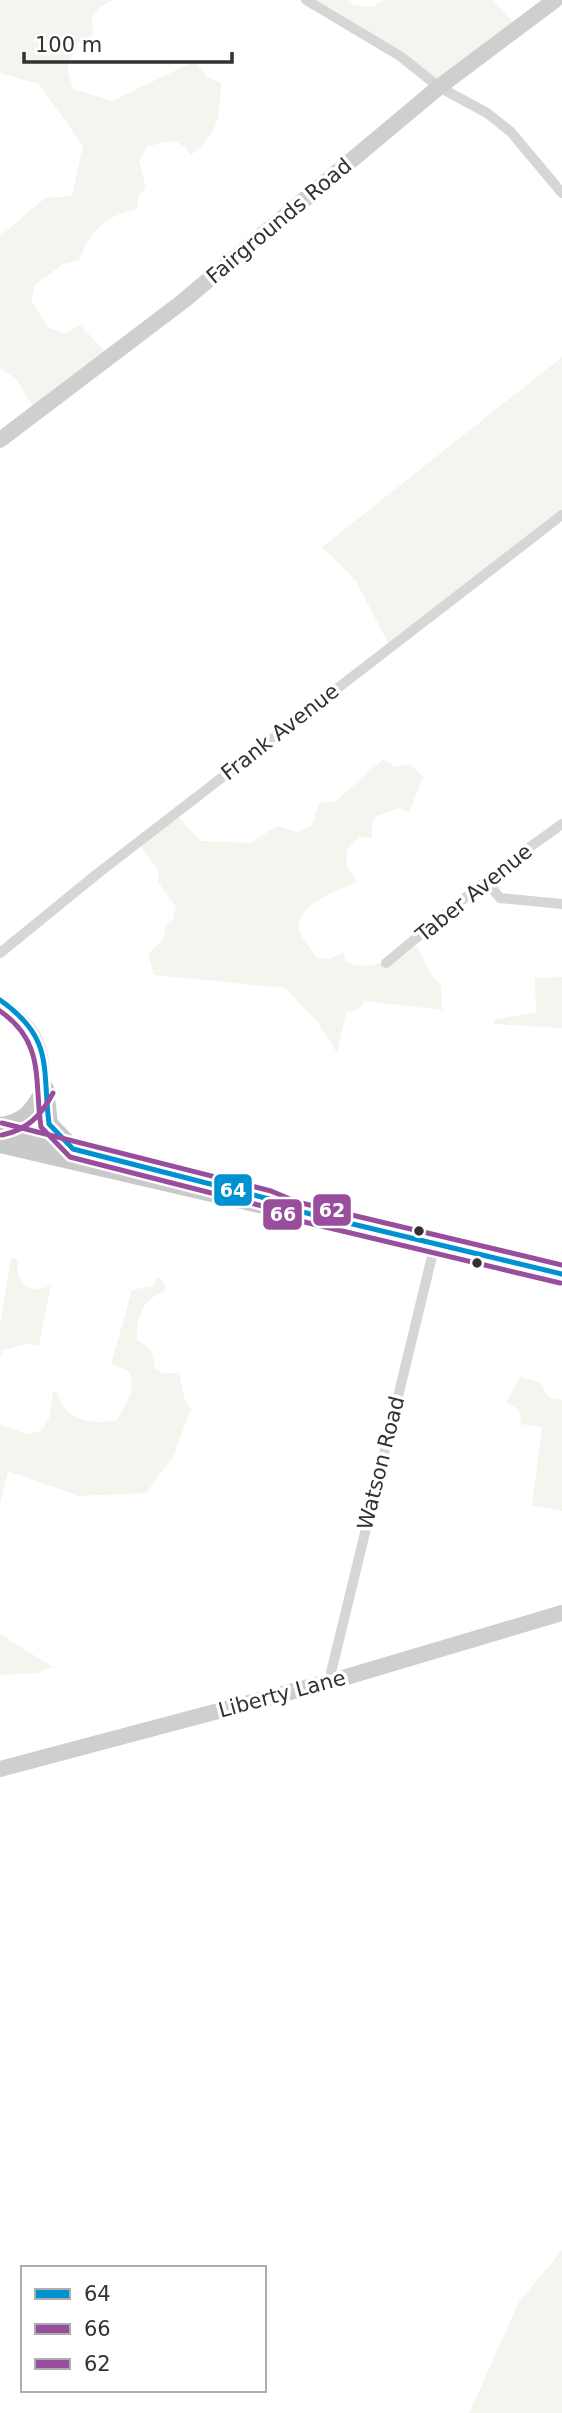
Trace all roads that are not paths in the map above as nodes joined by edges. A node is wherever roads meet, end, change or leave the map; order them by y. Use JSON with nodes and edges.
{"nodes":[{"id":1,"x":306,"y":0,"type":"edge"},
{"id":2,"x":555,"y":0,"type":"edge"},
{"id":3,"x":439,"y":87,"type":"junction"},
{"id":4,"x":562,"y":193,"type":"edge"},
{"id":5,"x":0,"y":440,"type":"edge"},
{"id":6,"x":562,"y":515,"type":"edge"},
{"id":7,"x":562,"y":824,"type":"edge"},
{"id":8,"x":492,"y":879,"type":"junction"},
{"id":9,"x":562,"y":905,"type":"edge"},
{"id":10,"x":0,"y":953,"type":"edge"},
{"id":11,"x":386,"y":963,"type":"dead end"},
{"id":12,"x":0,"y":1000,"type":"edge"},
{"id":13,"x":44,"y":1089,"type":"junction"},
{"id":14,"x":0,"y":1129,"type":"edge"},
{"id":15,"x":5,"y":1149,"type":"edge"},
{"id":16,"x":74,"y":1149,"type":"junction"},
{"id":17,"x":294,"y":1210,"type":"junction"},
{"id":18,"x":435,"y":1244,"type":"junction"},
{"id":19,"x":562,"y":1274,"type":"edge"},
{"id":20,"x":562,"y":1613,"type":"edge"},
{"id":21,"x":329,"y":1681,"type":"junction"},
{"id":22,"x":0,"y":1769,"type":"edge"}],
"edges":[{"from":1,"to":3,"type":"street"},
{"from":2,"to":3,"type":"street","name":"Fairgrounds Road"},
{"from":3,"to":4,"type":"street"},
{"from":3,"to":5,"type":"street","name":"Fairgrounds Road"},
{"from":6,"to":10,"type":"street","name":"Frank Avenue"},
{"from":7,"to":8,"type":"street","name":"Taber Avenue"},
{"from":8,"to":9,"type":"street"},
{"from":8,"to":11,"type":"street","name":"Taber Avenue"},
{"from":12,"to":13,"type":"street"},
{"from":13,"to":14,"type":"main road"},
{"from":13,"to":16,"type":"main road"},
{"from":14,"to":16,"type":"main road"},
{"from":15,"to":17,"type":"main road"},
{"from":16,"to":17,"type":"main road"},
{"from":17,"to":18,"type":"main road"},
{"from":18,"to":19,"type":"main road"},
{"from":18,"to":21,"type":"street","name":"Watson Road"},
{"from":20,"to":21,"type":"street","name":"Liberty Lane"},
{"from":21,"to":22,"type":"street","name":"Liberty Lane"}]}
